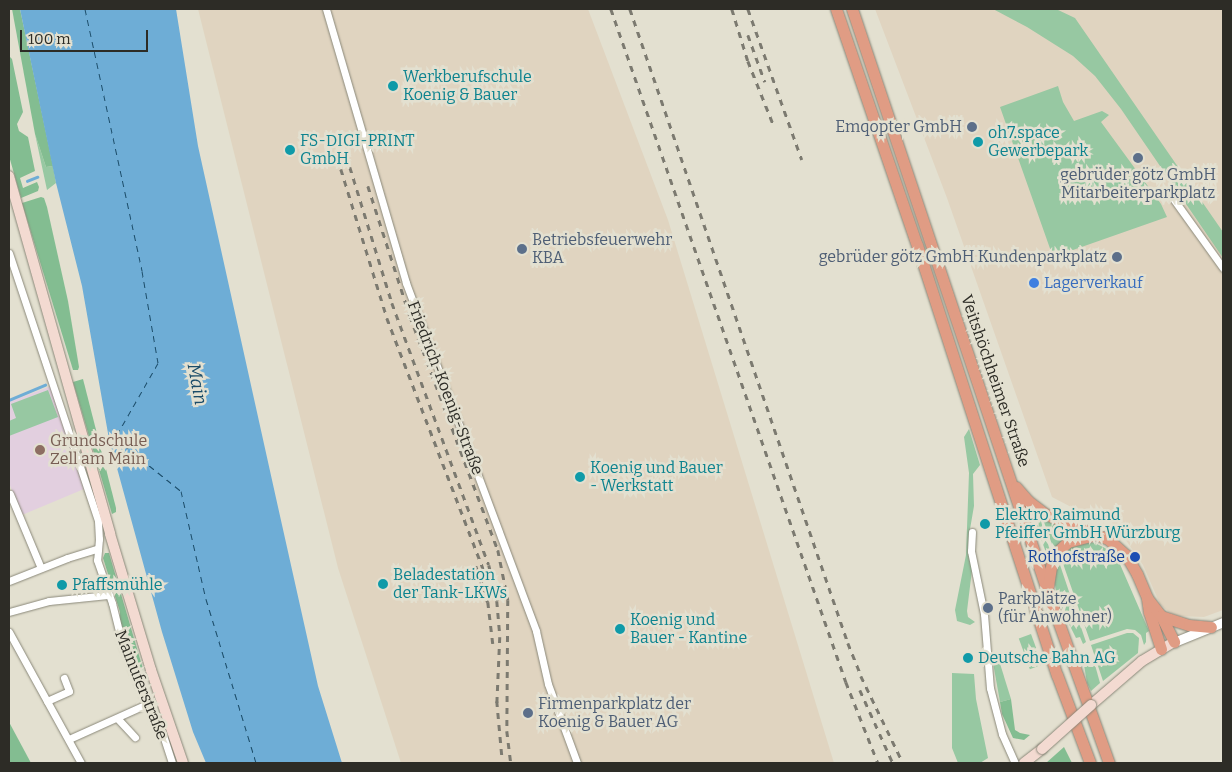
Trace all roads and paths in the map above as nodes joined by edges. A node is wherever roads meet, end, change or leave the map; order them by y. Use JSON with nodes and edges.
{"nodes":[{"id":1,"x":326,"y":9,"type":"edge"},
{"id":2,"x":836,"y":9,"type":"edge"},
{"id":3,"x":852,"y":9,"type":"edge"},
{"id":4,"x":9,"y":176,"type":"edge"},
{"id":5,"x":1172,"y":197,"type":"dead end"},
{"id":6,"x":9,"y":253,"type":"edge"},
{"id":7,"x":1223,"y":268,"type":"edge"},
{"id":8,"x":1012,"y":482,"type":"junction"},
{"id":9,"x":10,"y":494,"type":"edge"},
{"id":10,"x":972,"y":532,"type":"dead end"},
{"id":11,"x":1097,"y":535,"type":"junction"},
{"id":12,"x":97,"y":549,"type":"junction"},
{"id":13,"x":41,"y":568,"type":"junction"},
{"id":14,"x":9,"y":581,"type":"edge"},
{"id":15,"x":1047,"y":590,"type":"junction"},
{"id":16,"x":108,"y":595,"type":"junction"},
{"id":17,"x":1147,"y":598,"type":"junction"},
{"id":18,"x":9,"y":612,"type":"edge"},
{"id":19,"x":1161,"y":616,"type":"junction"},
{"id":20,"x":1223,"y":622,"type":"edge"},
{"id":21,"x":1211,"y":626,"type":"junction"},
{"id":22,"x":9,"y":632,"type":"edge"},
{"id":23,"x":1174,"y":642,"type":"junction"},
{"id":24,"x":1161,"y":649,"type":"junction"},
{"id":25,"x":64,"y":678,"type":"dead end"},
{"id":26,"x":47,"y":701,"type":"junction"},
{"id":27,"x":147,"y":704,"type":"junction"},
{"id":28,"x":118,"y":719,"type":"junction"},
{"id":29,"x":135,"y":737,"type":"dead end"},
{"id":30,"x":69,"y":739,"type":"junction"},
{"id":31,"x":81,"y":763,"type":"edge"},
{"id":32,"x":172,"y":763,"type":"edge"},
{"id":33,"x":183,"y":763,"type":"edge"},
{"id":34,"x":577,"y":763,"type":"edge"},
{"id":35,"x":1015,"y":763,"type":"edge"},
{"id":36,"x":1024,"y":763,"type":"edge"},
{"id":37,"x":1090,"y":763,"type":"edge"},
{"id":38,"x":1109,"y":763,"type":"edge"}],
"edges":[{"from":1,"to":34,"type":"street","name":"Friedrich-Koenig-Straße"},
{"from":2,"to":37,"type":"highway","name":"Veitshöchheimer Straße"},
{"from":3,"to":8,"type":"highway","name":"Veitshöchheimer Straße"},
{"from":4,"to":33,"type":"main road"},
{"from":5,"to":7,"type":"street"},
{"from":6,"to":12,"type":"street","name":"Mainuferstraße"},
{"from":8,"to":11,"type":"highway"},
{"from":8,"to":15,"type":"highway","name":"Veitshöchheimer Straße"},
{"from":9,"to":13,"type":"street"},
{"from":10,"to":35,"type":"street"},
{"from":11,"to":15,"type":"highway"},
{"from":11,"to":17,"type":"highway"},
{"from":12,"to":13,"type":"street"},
{"from":12,"to":16,"type":"street","name":"Mainuferstraße"},
{"from":13,"to":14,"type":"street"},
{"from":15,"to":38,"type":"highway","name":"Veitshöchheimer Straße"},
{"from":16,"to":18,"type":"street"},
{"from":16,"to":27,"type":"street","name":"Mainuferstraße"},
{"from":17,"to":19,"type":"highway"},
{"from":17,"to":24,"type":"highway"},
{"from":19,"to":21,"type":"highway"},
{"from":19,"to":23,"type":"highway"},
{"from":20,"to":21,"type":"street"},
{"from":21,"to":23,"type":"street"},
{"from":22,"to":26,"type":"street"},
{"from":23,"to":24,"type":"main road"},
{"from":24,"to":36,"type":"main road","bridge":true},
{"from":25,"to":26,"type":"street"},
{"from":26,"to":30,"type":"street"},
{"from":27,"to":28,"type":"street"},
{"from":27,"to":32,"type":"street","name":"Mainuferstraße"},
{"from":28,"to":29,"type":"street"},
{"from":28,"to":30,"type":"street"},
{"from":30,"to":31,"type":"street"}]}
